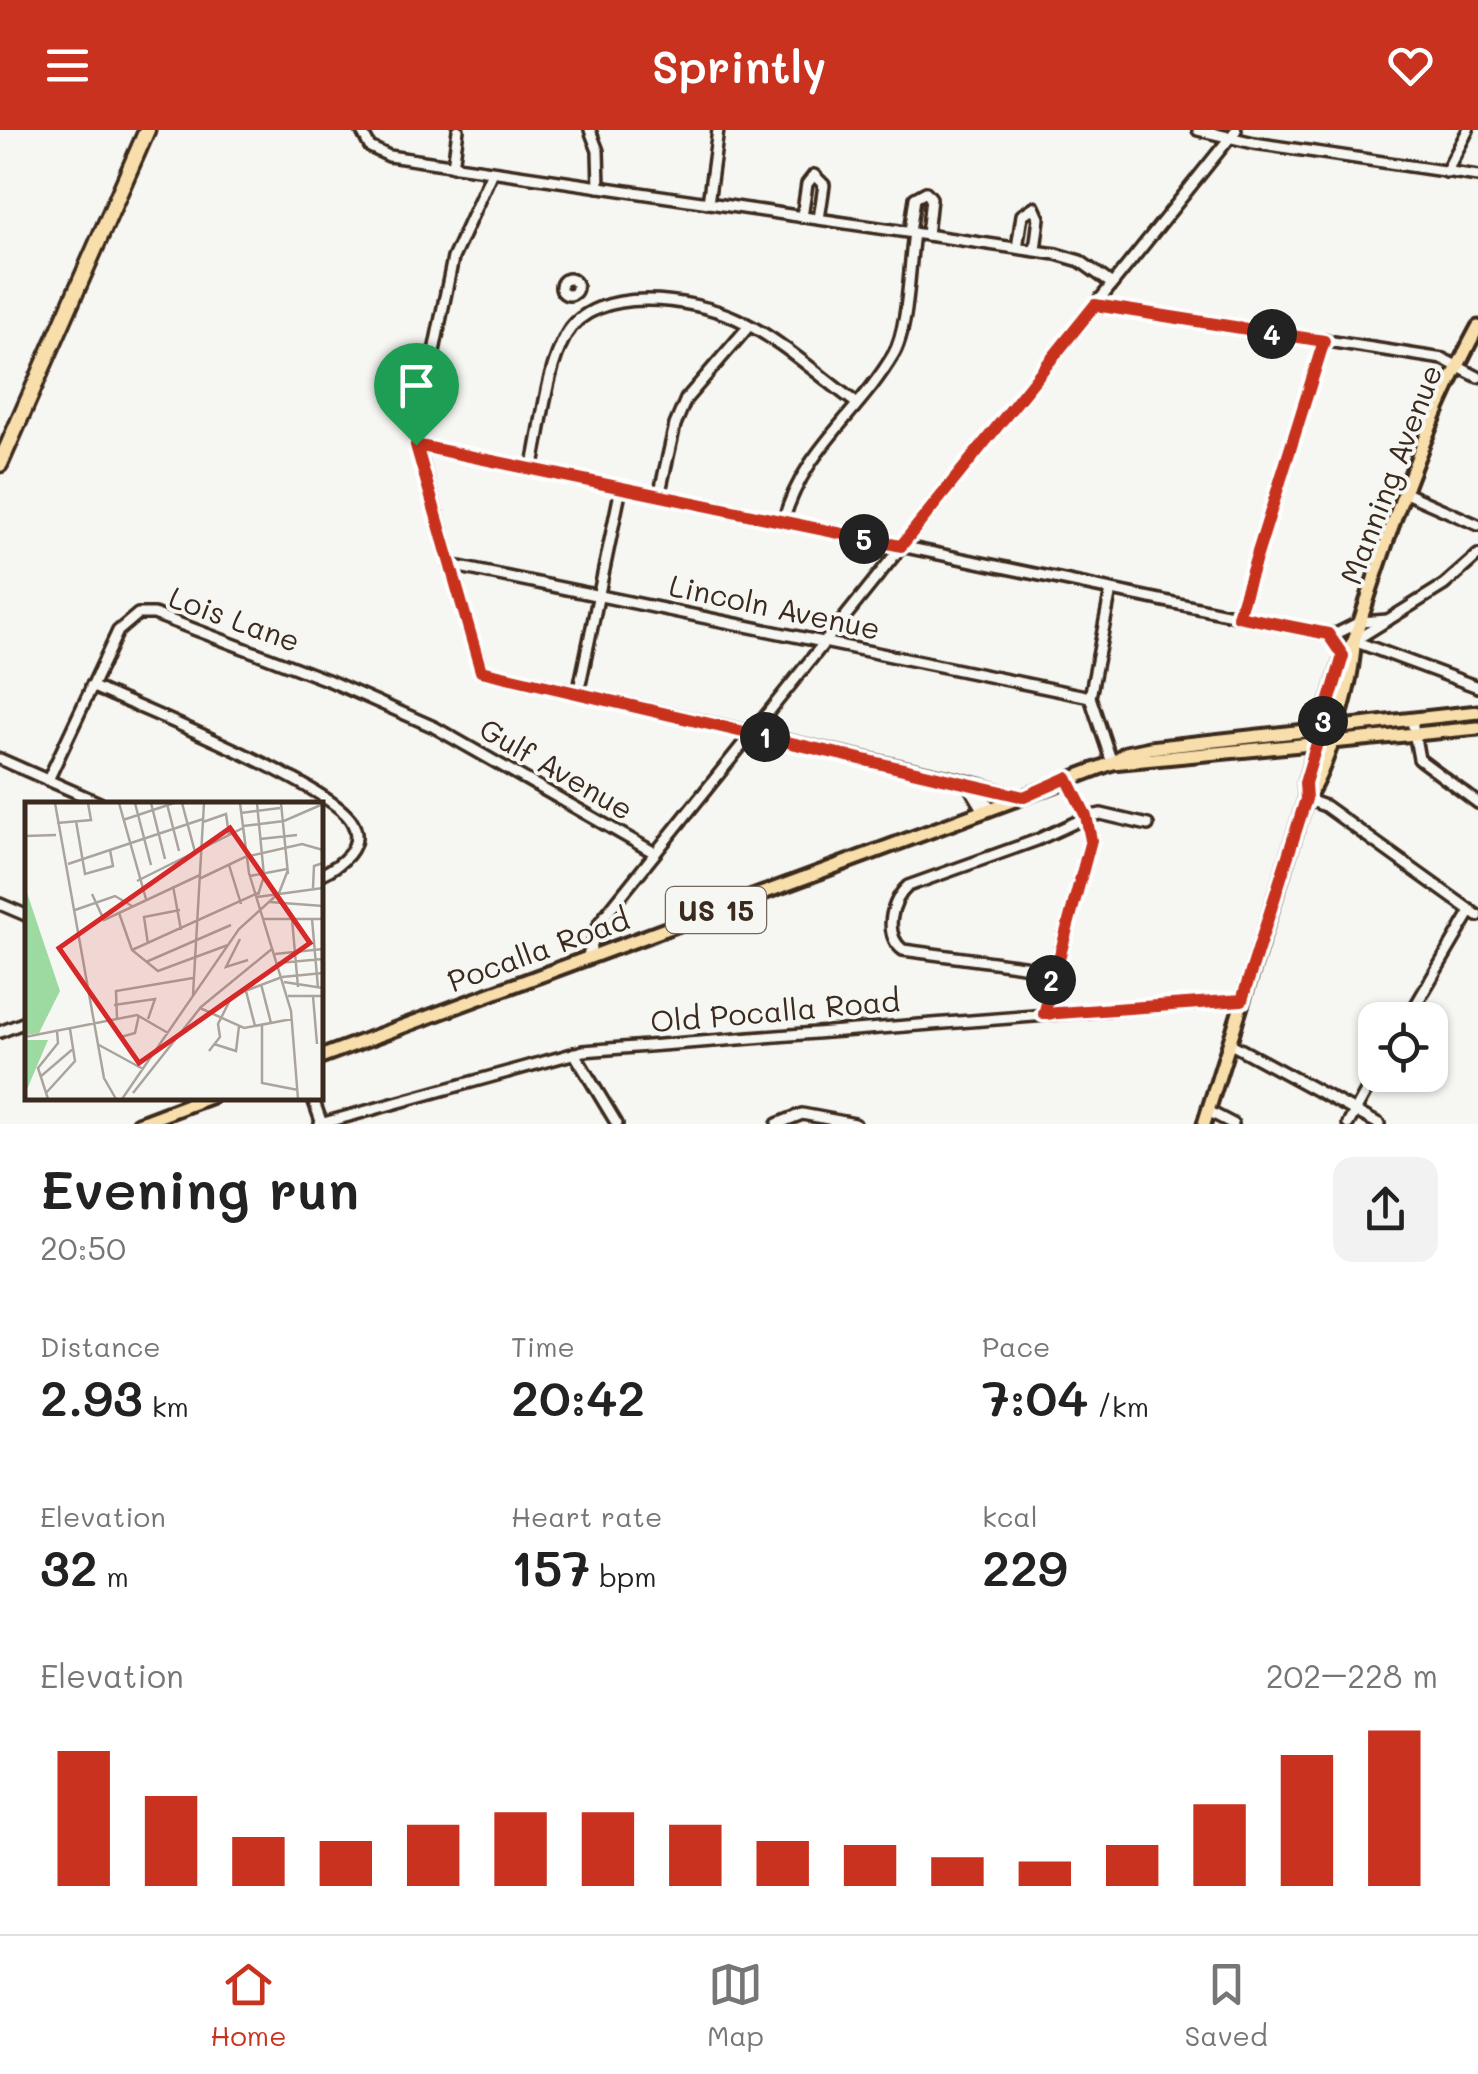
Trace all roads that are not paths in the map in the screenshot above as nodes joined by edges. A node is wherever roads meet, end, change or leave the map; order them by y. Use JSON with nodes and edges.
{"nodes":[{"id":1,"x":147,"y":130,"type":"edge"},
{"id":2,"x":361,"y":130,"type":"edge"},
{"id":3,"x":458,"y":130,"type":"edge"},
{"id":4,"x":590,"y":130,"type":"edge"},
{"id":5,"x":718,"y":130,"type":"edge"},
{"id":6,"x":1198,"y":130,"type":"edge"},
{"id":7,"x":1468,"y":130,"type":"edge"},
{"id":8,"x":1233,"y":134,"type":"edge"},
{"id":9,"x":453,"y":166,"type":"junction"},
{"id":10,"x":492,"y":172,"type":"junction"},
{"id":11,"x":1446,"y":172,"type":"junction"},
{"id":12,"x":1478,"y":176,"type":"edge"},
{"id":13,"x":599,"y":187,"type":"junction"},
{"id":14,"x":708,"y":203,"type":"junction"},
{"id":15,"x":802,"y":217,"type":"junction"},
{"id":16,"x":819,"y":220,"type":"junction"},
{"id":17,"x":912,"y":233,"type":"junction"},
{"id":18,"x":927,"y":235,"type":"junction"},
{"id":19,"x":1017,"y":248,"type":"junction"},
{"id":20,"x":1035,"y":250,"type":"junction"},
{"id":21,"x":1112,"y":284,"type":"junction"},
{"id":22,"x":573,"y":295,"type":"dead end"},
{"id":23,"x":1095,"y":305,"type":"junction"},
{"id":24,"x":587,"y":314,"type":"junction"},
{"id":25,"x":749,"y":326,"type":"junction"},
{"id":26,"x":1478,"y":328,"type":"edge"},
{"id":27,"x":1324,"y":341,"type":"junction"},
{"id":28,"x":1457,"y":366,"type":"junction"},
{"id":29,"x":1478,"y":378,"type":"edge"},
{"id":30,"x":856,"y":403,"type":"junction"},
{"id":31,"x":416,"y":445,"type":"junction"},
{"id":32,"x":0,"y":464,"type":"edge"},
{"id":33,"x":532,"y":470,"type":"junction"},
{"id":34,"x":621,"y":488,"type":"junction"},
{"id":35,"x":1403,"y":492,"type":"junction"},
{"id":36,"x":659,"y":496,"type":"junction"},
{"id":37,"x":783,"y":522,"type":"junction"},
{"id":38,"x":1478,"y":524,"type":"edge"},
{"id":39,"x":901,"y":546,"type":"junction"},
{"id":40,"x":1478,"y":555,"type":"edge"},
{"id":41,"x":450,"y":565,"type":"junction"},
{"id":42,"x":1111,"y":590,"type":"junction"},
{"id":43,"x":598,"y":595,"type":"junction"},
{"id":44,"x":1238,"y":616,"type":"junction"},
{"id":45,"x":1388,"y":620,"type":"junction"},
{"id":46,"x":1360,"y":622,"type":"junction"},
{"id":47,"x":1328,"y":634,"type":"junction"},
{"id":48,"x":1354,"y":641,"type":"junction"},
{"id":49,"x":824,"y":642,"type":"junction"},
{"id":50,"x":1343,"y":656,"type":"junction"},
{"id":51,"x":91,"y":686,"type":"junction"},
{"id":52,"x":1478,"y":688,"type":"edge"},
{"id":53,"x":578,"y":694,"type":"junction"},
{"id":54,"x":1090,"y":698,"type":"junction"},
{"id":55,"x":1478,"y":712,"type":"edge"},
{"id":56,"x":434,"y":727,"type":"joint"},
{"id":57,"x":1412,"y":728,"type":"junction"},
{"id":58,"x":1478,"y":728,"type":"edge"},
{"id":59,"x":751,"y":734,"type":"junction"},
{"id":60,"x":1325,"y":736,"type":"junction"},
{"id":61,"x":0,"y":759,"type":"edge"},
{"id":62,"x":1112,"y":764,"type":"junction"},
{"id":63,"x":1067,"y":778,"type":"junction"},
{"id":64,"x":48,"y":780,"type":"junction"},
{"id":65,"x":969,"y":782,"type":"junction"},
{"id":66,"x":1024,"y":797,"type":"junction"},
{"id":67,"x":1306,"y":799,"type":"junction"},
{"id":68,"x":98,"y":802,"type":"edge"},
{"id":69,"x":1478,"y":803,"type":"edge"},
{"id":70,"x":988,"y":810,"type":"junction"},
{"id":71,"x":1086,"y":816,"type":"junction"},
{"id":72,"x":1148,"y":825,"type":"dead end"},
{"id":73,"x":655,"y":853,"type":"junction"},
{"id":74,"x":322,"y":874,"type":"edge"},
{"id":75,"x":0,"y":904,"type":"edge"},
{"id":76,"x":1474,"y":914,"type":"edge"},
{"id":77,"x":25,"y":915,"type":"edge"},
{"id":78,"x":587,"y":958,"type":"junction"},
{"id":79,"x":1053,"y":970,"type":"junction"},
{"id":80,"x":1242,"y":1000,"type":"junction"},
{"id":81,"x":1419,"y":1002,"type":"edge"},
{"id":82,"x":1044,"y":1014,"type":"junction"},
{"id":83,"x":25,"y":1022,"type":"edge"},
{"id":84,"x":0,"y":1032,"type":"edge"},
{"id":85,"x":1229,"y":1043,"type":"junction"},
{"id":86,"x":574,"y":1053,"type":"junction"},
{"id":87,"x":322,"y":1056,"type":"edge"},
{"id":88,"x":1366,"y":1092,"type":"edge"},
{"id":89,"x":204,"y":1099,"type":"edge"},
{"id":90,"x":313,"y":1099,"type":"edge"},
{"id":91,"x":1356,"y":1110,"type":"junction"},
{"id":92,"x":1206,"y":1117,"type":"edge"},
{"id":93,"x":611,"y":1122,"type":"edge"},
{"id":94,"x":138,"y":1124,"type":"edge"},
{"id":95,"x":321,"y":1124,"type":"edge"},
{"id":96,"x":777,"y":1124,"type":"edge"},
{"id":97,"x":854,"y":1124,"type":"edge"},
{"id":98,"x":1233,"y":1124,"type":"edge"},
{"id":99,"x":1348,"y":1124,"type":"edge"},
{"id":100,"x":1379,"y":1124,"type":"edge"}],
"edges":[{"from":1,"to":32,"type":"highway"},
{"from":2,"to":9,"type":"street"},
{"from":3,"to":9,"type":"street"},
{"from":4,"to":13,"type":"street"},
{"from":5,"to":14,"type":"street"},
{"from":6,"to":8,"type":"street"},
{"from":7,"to":11,"type":"street"},
{"from":8,"to":11,"type":"street"},
{"from":8,"to":21,"type":"street"},
{"from":9,"to":10,"type":"street"},
{"from":10,"to":13,"type":"street"},
{"from":10,"to":31,"type":"street"},
{"from":11,"to":12,"type":"street"},
{"from":13,"to":14,"type":"street"},
{"from":14,"to":15,"type":"street"},
{"from":15,"to":16,"type":"street"},
{"from":15,"to":16,"type":"street"},
{"from":16,"to":17,"type":"street"},
{"from":17,"to":18,"type":"street"},
{"from":17,"to":18,"type":"street"},
{"from":17,"to":30,"type":"street"},
{"from":18,"to":19,"type":"street"},
{"from":19,"to":20,"type":"street"},
{"from":19,"to":20,"type":"street"},
{"from":20,"to":21,"type":"street"},
{"from":21,"to":23,"type":"street"},
{"from":22,"to":24,"type":"street"},
{"from":23,"to":27,"type":"street"},
{"from":23,"to":39,"type":"street"},
{"from":24,"to":25,"type":"street"},
{"from":24,"to":33,"type":"street"},
{"from":25,"to":30,"type":"street"},
{"from":25,"to":36,"type":"street"},
{"from":26,"to":28,"type":"main road","name":"Manning Avenue"},
{"from":27,"to":28,"type":"street"},
{"from":27,"to":44,"type":"street"},
{"from":28,"to":29,"type":"street"},
{"from":28,"to":35,"type":"main road","name":"Manning Avenue"},
{"from":30,"to":37,"type":"street"},
{"from":31,"to":33,"type":"street"},
{"from":31,"to":41,"type":"street"},
{"from":33,"to":34,"type":"street"},
{"from":34,"to":36,"type":"street"},
{"from":34,"to":43,"type":"street"},
{"from":35,"to":38,"type":"street"},
{"from":35,"to":46,"type":"main road","name":"Manning Avenue"},
{"from":36,"to":37,"type":"street"},
{"from":37,"to":39,"type":"street"},
{"from":39,"to":42,"type":"street"},
{"from":39,"to":49,"type":"street"},
{"from":40,"to":45,"type":"street"},
{"from":41,"to":43,"type":"street","name":"Lincoln Avenue"},
{"from":41,"to":53,"type":"street"},
{"from":42,"to":44,"type":"street"},
{"from":42,"to":54,"type":"street"},
{"from":43,"to":49,"type":"street","name":"Lincoln Avenue"},
{"from":43,"to":53,"type":"street"},
{"from":44,"to":47,"type":"street"},
{"from":45,"to":46,"type":"street"},
{"from":45,"to":48,"type":"street"},
{"from":46,"to":47,"type":"street"},
{"from":46,"to":48,"type":"main road","name":"Manning Avenue"},
{"from":47,"to":50,"type":"street"},
{"from":48,"to":50,"type":"main road","name":"Manning Avenue"},
{"from":48,"to":52,"type":"street"},
{"from":48,"to":60,"type":"main road","name":"Manning Avenue"},
{"from":49,"to":54,"type":"street","name":"Lincoln Avenue"},
{"from":49,"to":59,"type":"street"},
{"from":50,"to":60,"type":"main road","name":"Manning Avenue"},
{"from":51,"to":56,"type":"street","name":"Lois Lane"},
{"from":51,"to":64,"type":"street","name":"Lois Lane"},
{"from":51,"to":74,"type":"street"},
{"from":53,"to":59,"type":"street"},
{"from":54,"to":62,"type":"street"},
{"from":55,"to":57,"type":"main road","number":"US 15"},
{"from":56,"to":73,"type":"street","name":"Gulf Avenue"},
{"from":57,"to":58,"type":"main road","number":"US 15"},
{"from":57,"to":60,"type":"main road","number":"US 15"},
{"from":57,"to":69,"type":"street"},
{"from":59,"to":65,"type":"street"},
{"from":59,"to":73,"type":"street"},
{"from":60,"to":62,"type":"main road","name":"Pocalla Road","number":"US 15"},
{"from":60,"to":67,"type":"main road","name":"Manning Avenue"},
{"from":61,"to":64,"type":"street"},
{"from":62,"to":63,"type":"main road","name":"Pocalla Road","number":"US 15"},
{"from":63,"to":66,"type":"main road","name":"Pocalla Road","number":"US 15"},
{"from":63,"to":71,"type":"street"},
{"from":64,"to":68,"type":"street"},
{"from":65,"to":66,"type":"street"},
{"from":65,"to":70,"type":"street"},
{"from":66,"to":70,"type":"main road","name":"Pocalla Road","number":"US 15"},
{"from":67,"to":76,"type":"street"},
{"from":67,"to":80,"type":"main road","name":"Manning Avenue"},
{"from":70,"to":78,"type":"main road","name":"Pocalla Road","number":"US 15"},
{"from":71,"to":72,"type":"street"},
{"from":71,"to":79,"type":"street"},
{"from":71,"to":79,"type":"street"},
{"from":73,"to":78,"type":"street"},
{"from":75,"to":77,"type":"street"},
{"from":76,"to":81,"type":"street"},
{"from":78,"to":87,"type":"main road","name":"Pocalla Road","number":"US 15"},
{"from":79,"to":82,"type":"street"},
{"from":80,"to":82,"type":"street","name":"Old Pocalla Road"},
{"from":80,"to":85,"type":"main road","name":"Manning Avenue"},
{"from":82,"to":86,"type":"street","name":"Old Pocalla Road"},
{"from":83,"to":84,"type":"street"},
{"from":85,"to":91,"type":"street"},
{"from":85,"to":92,"type":"main road","name":"Manning Avenue"},
{"from":86,"to":93,"type":"street"},
{"from":86,"to":95,"type":"street","name":"Old Pocalla Road"},
{"from":88,"to":91,"type":"street"},
{"from":89,"to":94,"type":"main road"},
{"from":90,"to":95,"type":"street"},
{"from":91,"to":99,"type":"street"},
{"from":91,"to":100,"type":"street"},
{"from":92,"to":98,"type":"street"},
{"from":96,"to":97,"type":"street"}]}
